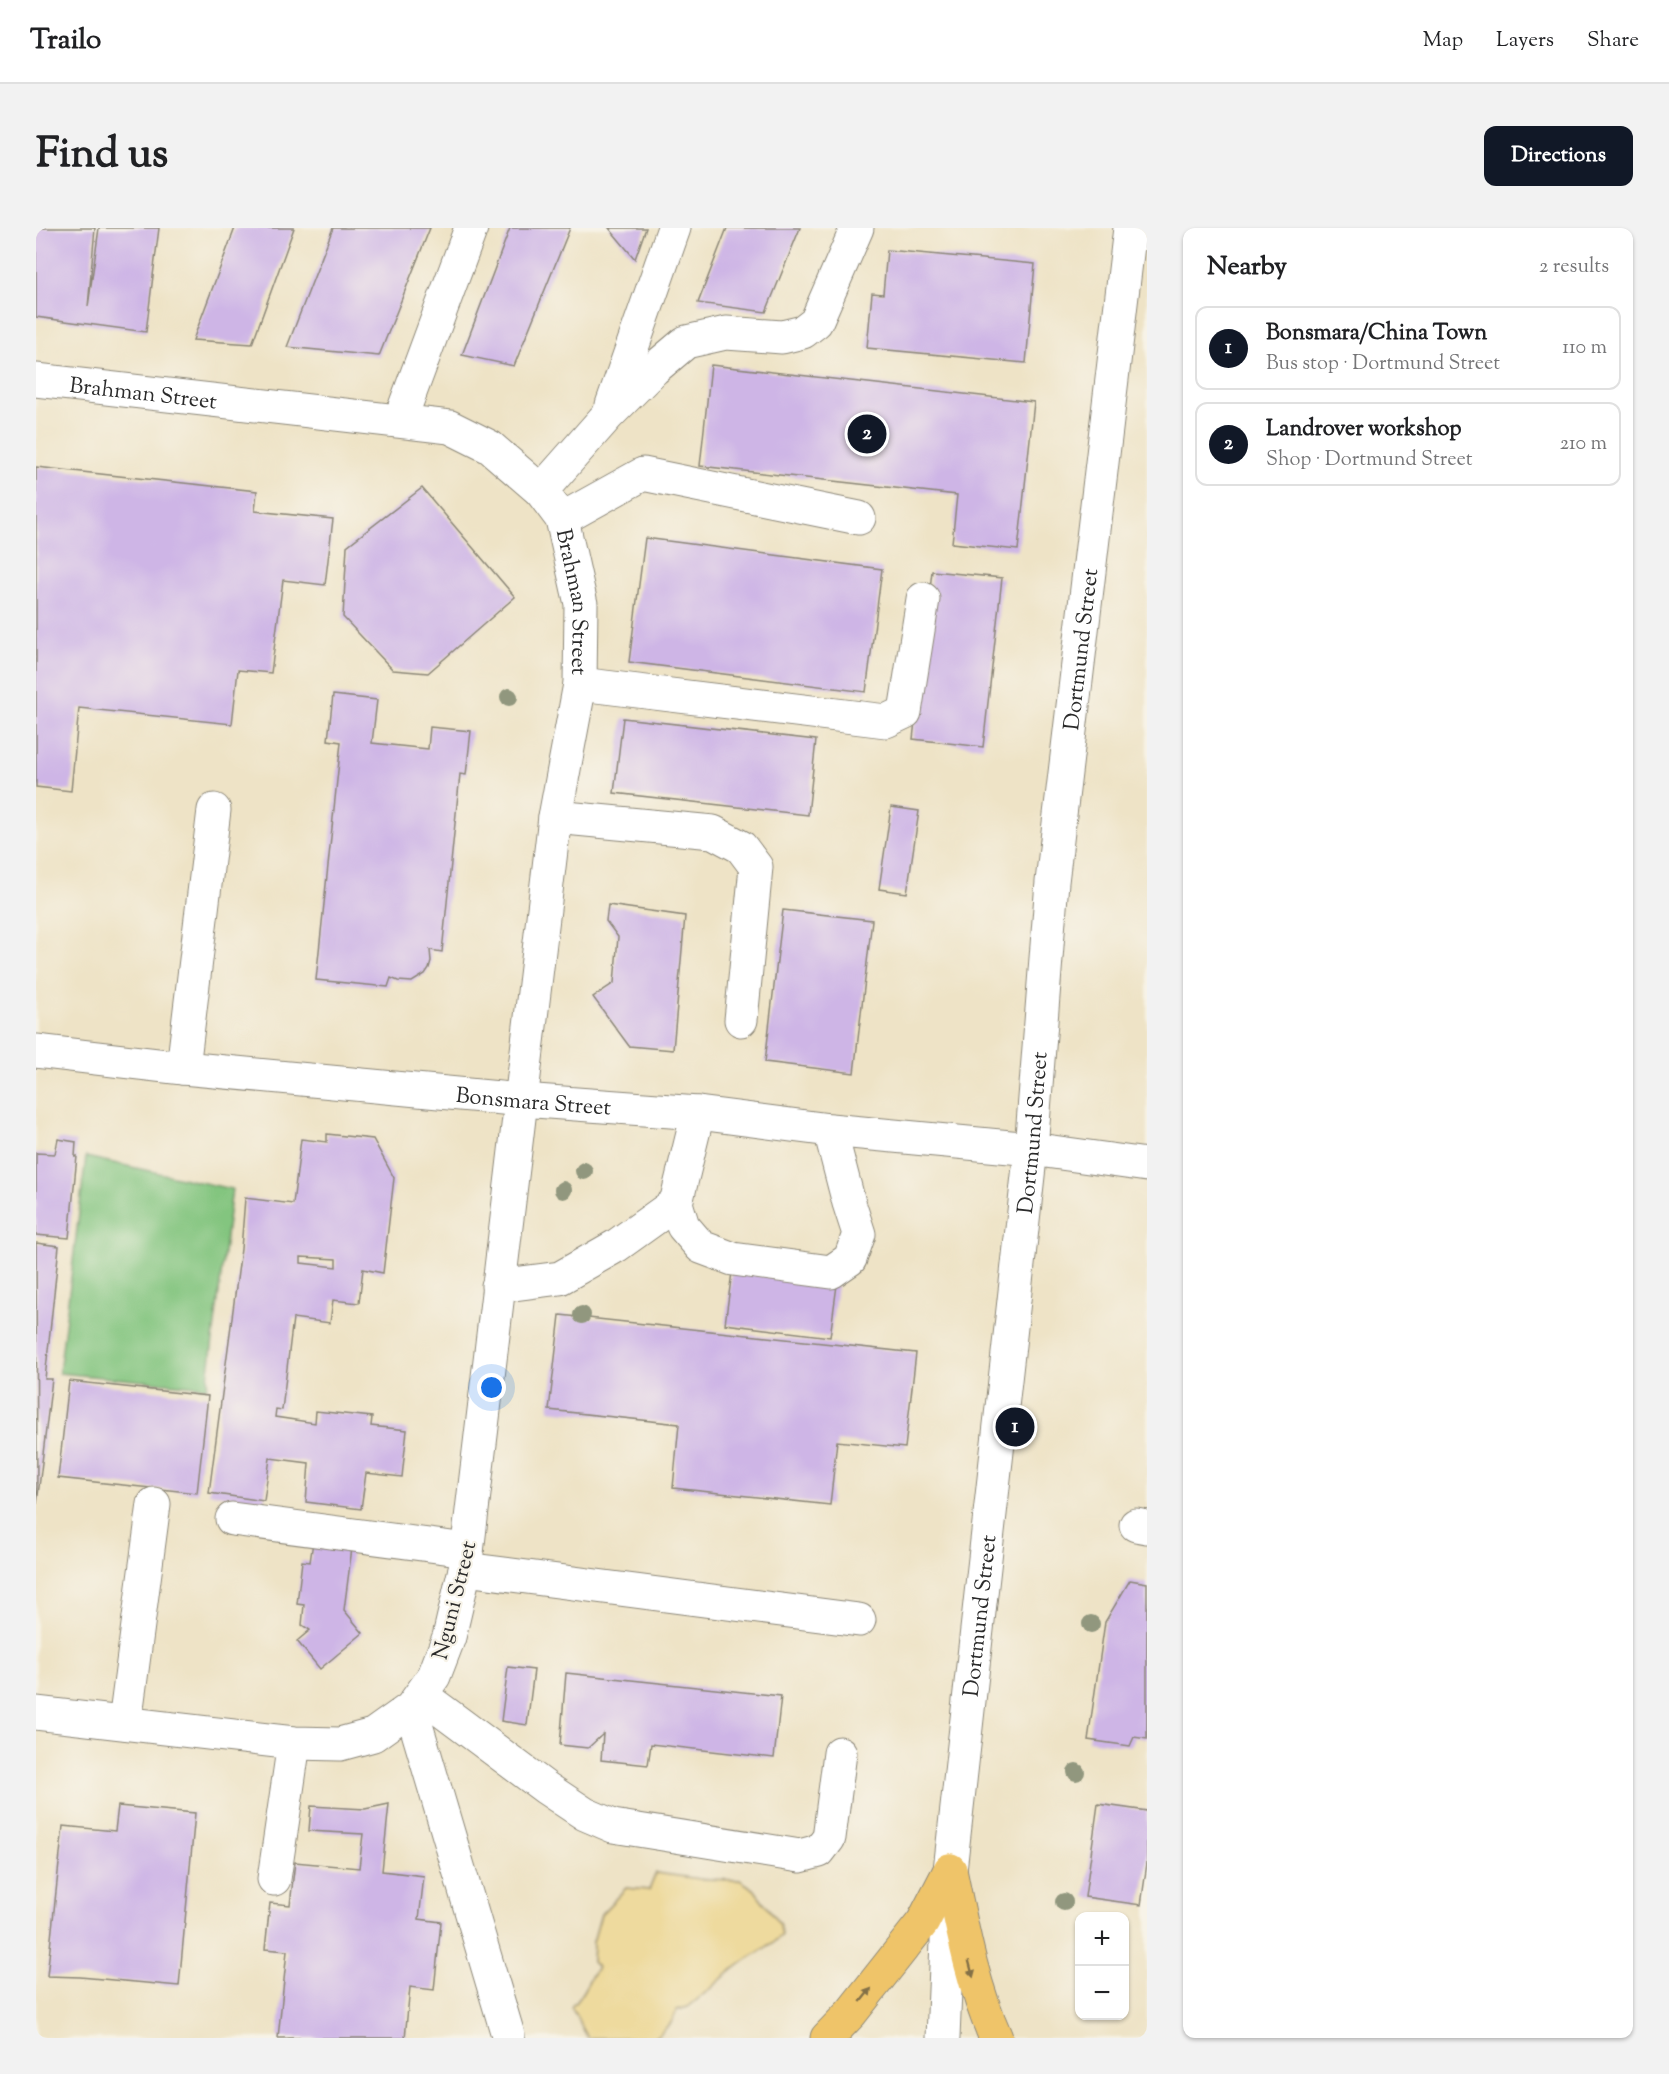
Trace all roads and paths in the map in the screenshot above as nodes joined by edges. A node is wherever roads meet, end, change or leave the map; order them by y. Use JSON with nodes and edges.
{"nodes":[{"id":1,"x":471,"y":228,"type":"edge"},
{"id":2,"x":674,"y":228,"type":"edge"},
{"id":3,"x":856,"y":228,"type":"edge"},
{"id":4,"x":1130,"y":228,"type":"edge"},
{"id":5,"x":36,"y":380,"type":"edge"},
{"id":6,"x":608,"y":415,"type":"junction"},
{"id":7,"x":400,"y":420,"type":"junction"},
{"id":8,"x":541,"y":491,"type":"junction"},
{"id":9,"x":859,"y":518,"type":"dead end"},
{"id":10,"x":562,"y":519,"type":"junction"},
{"id":11,"x":923,"y":599,"type":"dead end"},
{"id":12,"x":580,"y":684,"type":"junction"},
{"id":13,"x":214,"y":810,"type":"dead end"},
{"id":14,"x":555,"y":817,"type":"junction"},
{"id":15,"x":741,"y":1020,"type":"dead end"},
{"id":16,"x":36,"y":1051,"type":"edge"},
{"id":17,"x":183,"y":1068,"type":"junction"},
{"id":18,"x":522,"y":1100,"type":"junction"},
{"id":19,"x":698,"y":1113,"type":"junction"},
{"id":20,"x":830,"y":1130,"type":"junction"},
{"id":21,"x":1031,"y":1149,"type":"junction"},
{"id":22,"x":1147,"y":1165,"type":"edge"},
{"id":23,"x":676,"y":1203,"type":"junction"},
{"id":24,"x":498,"y":1286,"type":"junction"},
{"id":25,"x":154,"y":1504,"type":"dead end"},
{"id":26,"x":232,"y":1519,"type":"dead end"},
{"id":27,"x":466,"y":1559,"type":"junction"},
{"id":28,"x":859,"y":1620,"type":"dead end"},
{"id":29,"x":416,"y":1701,"type":"junction"},
{"id":30,"x":36,"y":1713,"type":"edge"},
{"id":31,"x":125,"y":1723,"type":"junction"},
{"id":32,"x":294,"y":1743,"type":"junction"},
{"id":33,"x":840,"y":1754,"type":"dead end"},
{"id":34,"x":950,"y":1870,"type":"junction"},
{"id":35,"x":274,"y":1879,"type":"dead end"},
{"id":36,"x":508,"y":2035,"type":"dead end"},
{"id":37,"x":826,"y":2038,"type":"edge"},
{"id":38,"x":943,"y":2038,"type":"edge"},
{"id":39,"x":996,"y":2038,"type":"edge"}],
"edges":[{"from":1,"to":7,"type":"street"},
{"from":2,"to":6,"type":"street"},
{"from":3,"to":6,"type":"street"},
{"from":4,"to":21,"type":"street","name":"Dortmund Street"},
{"from":5,"to":7,"type":"street","name":"Brahman Street"},
{"from":6,"to":8,"type":"street"},
{"from":7,"to":8,"type":"street","name":"Brahman Street"},
{"from":8,"to":10,"type":"street","name":"Brahman Street"},
{"from":9,"to":10,"type":"street"},
{"from":10,"to":12,"type":"street","name":"Brahman Street"},
{"from":11,"to":12,"type":"street"},
{"from":12,"to":14,"type":"street","name":"Brahman Street"},
{"from":13,"to":17,"type":"street"},
{"from":14,"to":15,"type":"street"},
{"from":14,"to":18,"type":"street","name":"Brahman Street"},
{"from":16,"to":17,"type":"street","name":"Bonsmara Street"},
{"from":17,"to":18,"type":"street","name":"Bonsmara Street"},
{"from":18,"to":19,"type":"street","name":"Bonsmara Street"},
{"from":18,"to":24,"type":"street","name":"Nguni Street"},
{"from":19,"to":20,"type":"street","name":"Bonsmara Street"},
{"from":19,"to":23,"type":"street"},
{"from":20,"to":21,"type":"street","name":"Bonsmara Street"},
{"from":20,"to":23,"type":"street"},
{"from":21,"to":22,"type":"street","name":"Bonsmara Street"},
{"from":21,"to":34,"type":"street","name":"Dortmund Street"},
{"from":23,"to":24,"type":"street"},
{"from":24,"to":27,"type":"street","name":"Nguni Street"},
{"from":25,"to":31,"type":"street"},
{"from":26,"to":27,"type":"street"},
{"from":27,"to":28,"type":"street"},
{"from":27,"to":29,"type":"street","name":"Nguni Street"},
{"from":29,"to":32,"type":"street","name":"Nguni Street"},
{"from":29,"to":33,"type":"street"},
{"from":29,"to":36,"type":"street"},
{"from":30,"to":31,"type":"street","name":"Nguni Street"},
{"from":31,"to":32,"type":"street","name":"Nguni Street"},
{"from":32,"to":35,"type":"street"},
{"from":37,"to":34,"type":"main road","one_way":true},
{"from":34,"to":38,"type":"street","name":"Dortmund Street"},
{"from":34,"to":39,"type":"main road","one_way":true}]}
